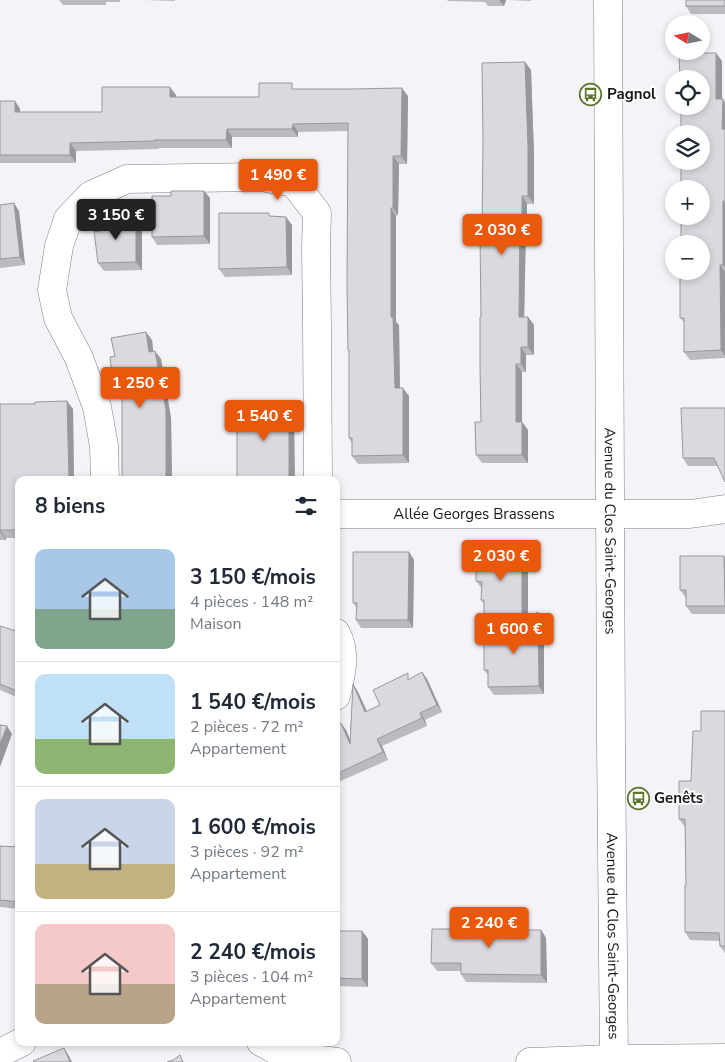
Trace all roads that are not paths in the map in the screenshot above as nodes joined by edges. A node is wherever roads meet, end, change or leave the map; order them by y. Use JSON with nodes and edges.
{"nodes":[{"id":1,"x":608,"y":0,"type":"edge"},
{"id":2,"x":105,"y":476,"type":"edge"},
{"id":3,"x":318,"y":476,"type":"edge"},
{"id":4,"x":725,"y":509,"type":"edge"},
{"id":5,"x":610,"y":513,"type":"junction"},
{"id":6,"x":340,"y":514,"type":"edge"},
{"id":7,"x":340,"y":644,"type":"edge"},
{"id":8,"x":340,"y":679,"type":"edge"},
{"id":9,"x":15,"y":1046,"type":"edge"},
{"id":10,"x":268,"y":1046,"type":"edge"},
{"id":11,"x":0,"y":1053,"type":"edge"},
{"id":12,"x":725,"y":1058,"type":"edge"},
{"id":13,"x":614,"y":1061,"type":"edge"},
{"id":14,"x":338,"y":1062,"type":"edge"},
{"id":15,"x":530,"y":1062,"type":"edge"}],
"edges":[{"from":1,"to":5,"type":"street","name":"Avenue du Clos Saint-Georges"},
{"from":2,"to":3,"type":"street"},
{"from":4,"to":5,"type":"street","name":"Allée Georges Brassens"},
{"from":5,"to":6,"type":"street","name":"Allée Georges Brassens"},
{"from":5,"to":13,"type":"street","name":"Avenue du Clos Saint-Georges"},
{"from":7,"to":8,"type":"street"},
{"from":9,"to":11,"type":"street"},
{"from":10,"to":14,"type":"street"},
{"from":12,"to":13,"type":"street"},
{"from":13,"to":15,"type":"street"}]}
